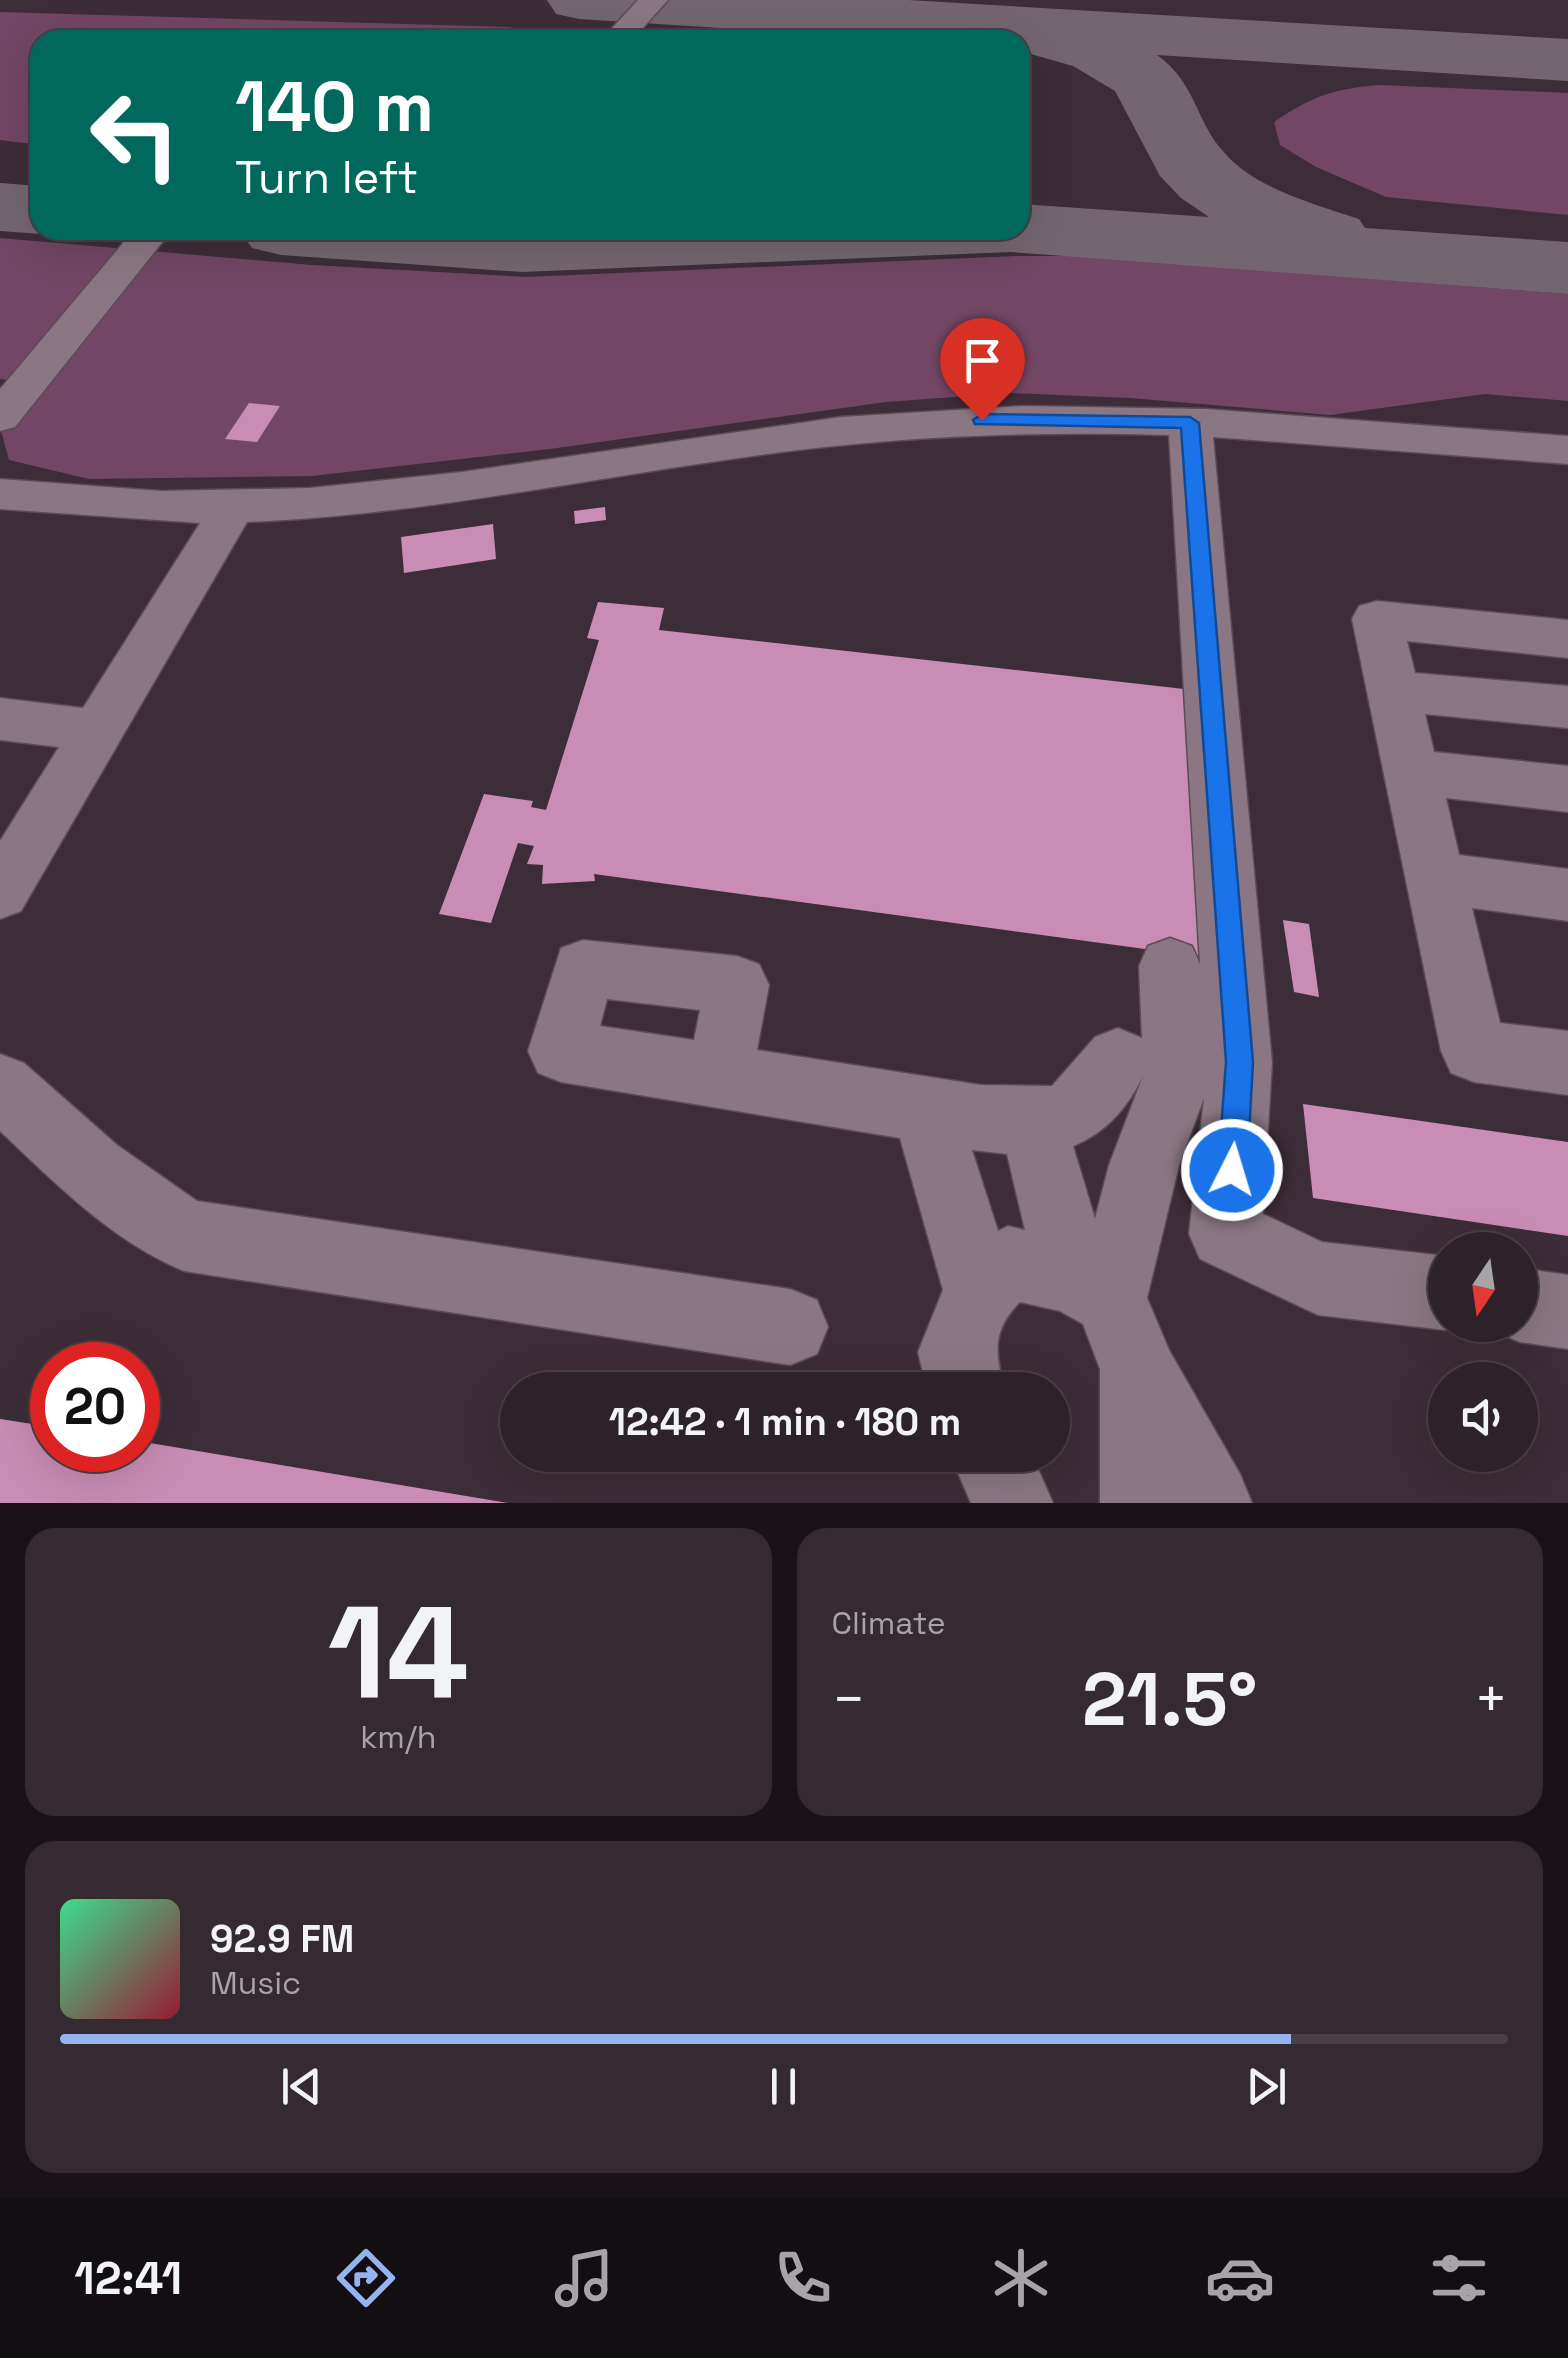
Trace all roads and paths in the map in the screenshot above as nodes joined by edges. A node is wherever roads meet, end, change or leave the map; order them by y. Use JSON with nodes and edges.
{"nodes":[{"id":1,"x":654,"y":0,"type":"edge"},
{"id":2,"x":626,"y":30,"type":"edge"},
{"id":3,"x":146,"y":240,"type":"edge"},
{"id":4,"x":0,"y":417,"type":"edge"},
{"id":5,"x":1190,"y":423,"type":"junction"},
{"id":6,"x":1568,"y":450,"type":"edge"},
{"id":7,"x":0,"y":494,"type":"edge"},
{"id":8,"x":232,"y":506,"type":"junction"},
{"id":9,"x":1568,"y":640,"type":"edge"},
{"id":10,"x":1394,"y":691,"type":"junction"},
{"id":11,"x":1568,"y":707,"type":"edge"},
{"id":12,"x":0,"y":719,"type":"edge"},
{"id":13,"x":98,"y":731,"type":"junction"},
{"id":14,"x":1413,"y":772,"type":"junction"},
{"id":15,"x":1568,"y":789,"type":"edge"},
{"id":16,"x":1437,"y":878,"type":"junction"},
{"id":17,"x":0,"y":893,"type":"edge"},
{"id":18,"x":1568,"y":896,"type":"edge"},
{"id":19,"x":1170,"y":966,"type":"dead end"},
{"id":20,"x":1118,"y":1058,"type":"dead end"},
{"id":21,"x":1568,"y":1063,"type":"edge"},
{"id":22,"x":720,"y":1074,"type":"dead end"},
{"id":23,"x":0,"y":1086,"type":"edge"},
{"id":24,"x":925,"y":1108,"type":"junction"},
{"id":25,"x":1031,"y":1123,"type":"junction"},
{"id":26,"x":1090,"y":1288,"type":"junction"},
{"id":27,"x":980,"y":1290,"type":"junction"},
{"id":28,"x":1428,"y":1291,"type":"edge"},
{"id":29,"x":1538,"y":1308,"type":"edge"},
{"id":30,"x":1568,"y":1312,"type":"edge"},
{"id":31,"x":790,"y":1327,"type":"dead end"},
{"id":32,"x":1138,"y":1368,"type":"junction"},
{"id":33,"x":961,"y":1372,"type":"edge"},
{"id":34,"x":998,"y":1472,"type":"edge"},
{"id":35,"x":1012,"y":1503,"type":"edge"},
{"id":36,"x":1141,"y":1503,"type":"edge"},
{"id":37,"x":1210,"y":1503,"type":"edge"}],
"edges":[{"from":1,"to":2,"type":"street"},
{"from":3,"to":4,"type":"street"},
{"from":5,"to":6,"type":"street"},
{"from":5,"to":8,"type":"street"},
{"from":5,"to":28,"type":"street"},
{"from":7,"to":8,"type":"street"},
{"from":8,"to":13,"type":"street"},
{"from":9,"to":10,"type":"street"},
{"from":10,"to":11,"type":"street"},
{"from":10,"to":14,"type":"street"},
{"from":12,"to":13,"type":"street"},
{"from":13,"to":17,"type":"street"},
{"from":14,"to":15,"type":"street"},
{"from":14,"to":16,"type":"street"},
{"from":16,"to":18,"type":"street"},
{"from":16,"to":21,"type":"street"},
{"from":19,"to":26,"type":"street"},
{"from":20,"to":25,"type":"street"},
{"from":22,"to":24,"type":"street"},
{"from":23,"to":31,"type":"street"},
{"from":24,"to":25,"type":"street"},
{"from":24,"to":27,"type":"street"},
{"from":25,"to":26,"type":"street"},
{"from":26,"to":27,"type":"street"},
{"from":26,"to":32,"type":"street"},
{"from":27,"to":33,"type":"street"},
{"from":29,"to":30,"type":"street"},
{"from":32,"to":36,"type":"street"},
{"from":32,"to":37,"type":"street"},
{"from":34,"to":35,"type":"street"}]}
